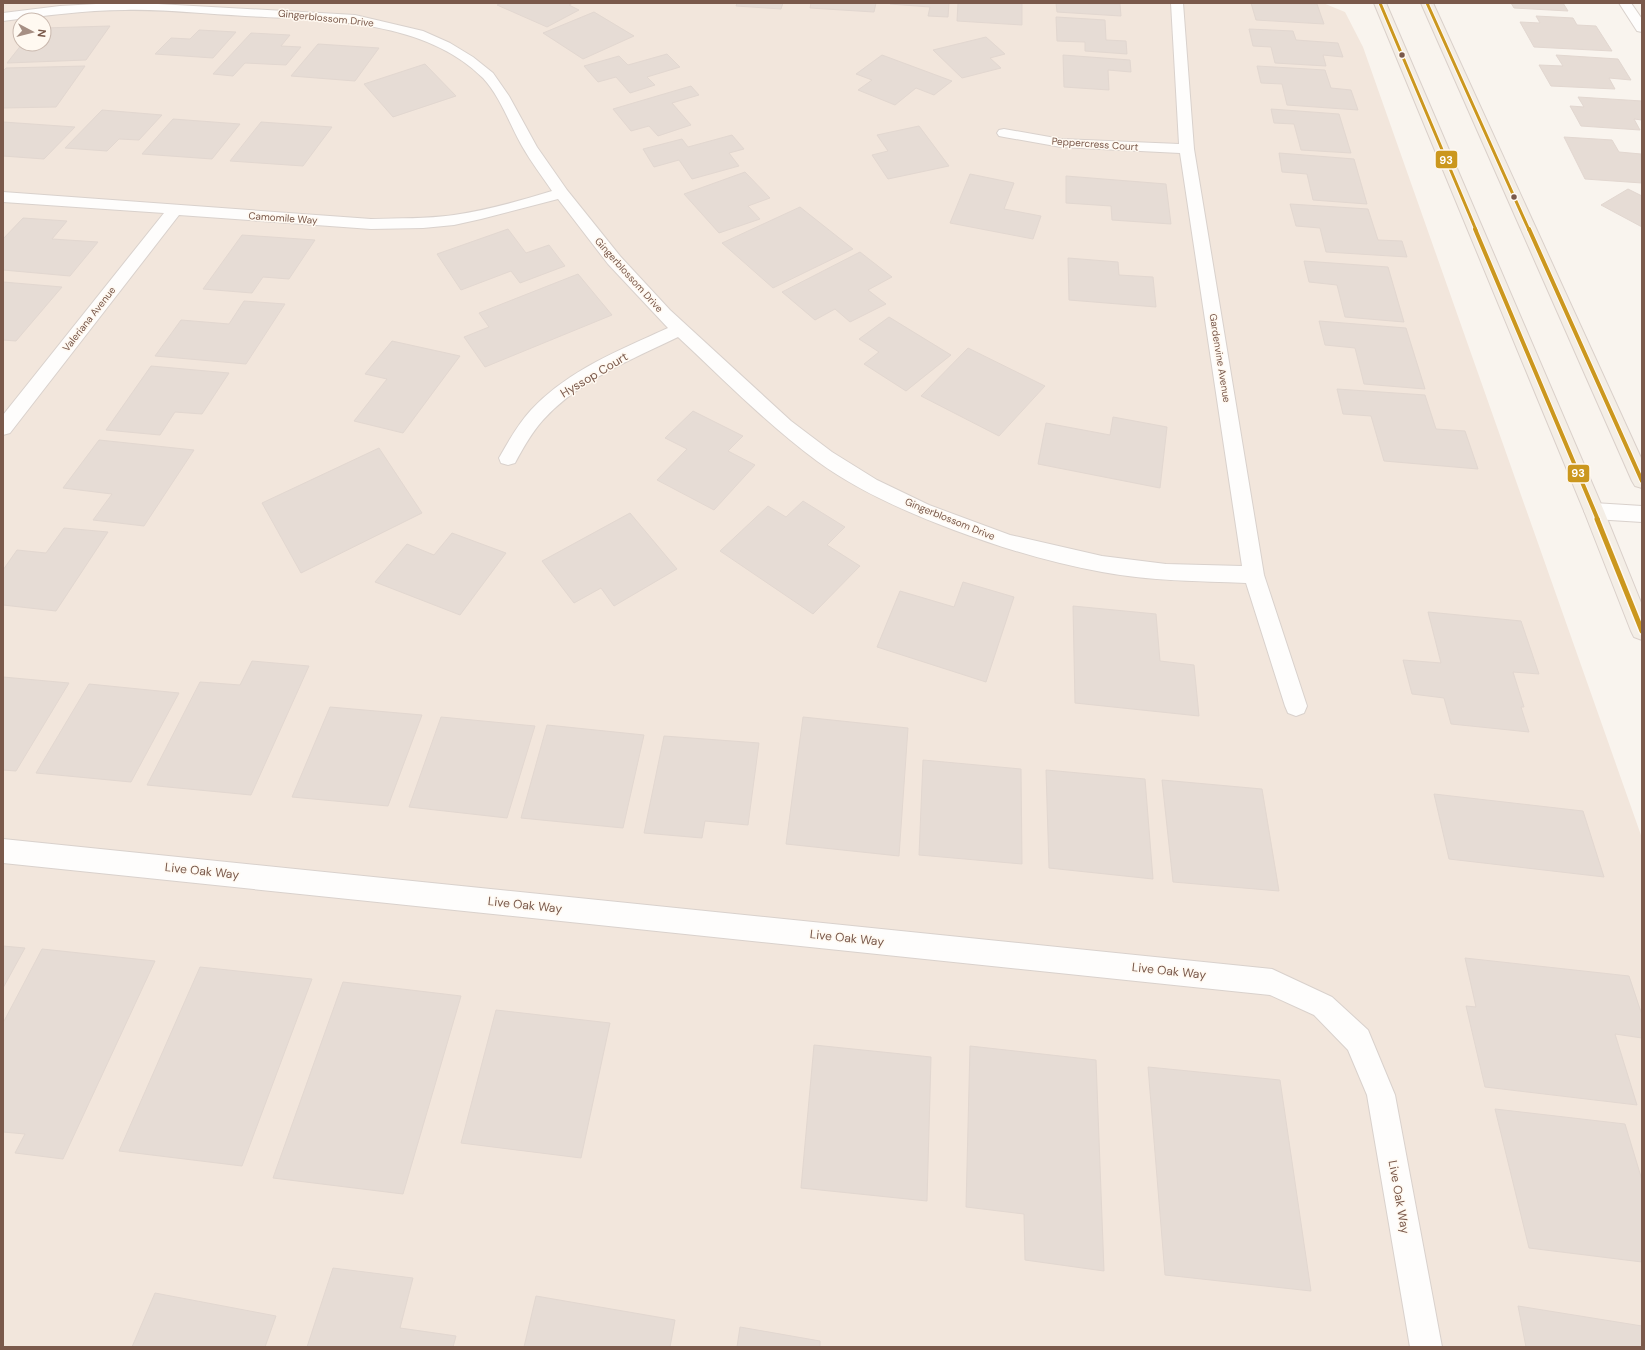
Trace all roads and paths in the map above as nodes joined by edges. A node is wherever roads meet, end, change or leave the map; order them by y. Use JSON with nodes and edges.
{"nodes":[{"id":1,"x":1177,"y":3,"type":"edge"},
{"id":2,"x":1380,"y":3,"type":"edge"},
{"id":3,"x":1427,"y":3,"type":"edge"},
{"id":4,"x":1625,"y":3,"type":"edge"},
{"id":5,"x":3,"y":17,"type":"edge"},
{"id":6,"x":1642,"y":28,"type":"edge"},
{"id":7,"x":1004,"y":133,"type":"dead end"},
{"id":8,"x":1187,"y":150,"type":"junction"},
{"id":9,"x":561,"y":193,"type":"junction"},
{"id":10,"x":3,"y":197,"type":"edge"},
{"id":11,"x":175,"y":210,"type":"junction"},
{"id":12,"x":680,"y":329,"type":"junction"},
{"id":13,"x":3,"y":428,"type":"edge"},
{"id":14,"x":508,"y":458,"type":"dead end"},
{"id":15,"x":1642,"y":481,"type":"edge"},
{"id":16,"x":1594,"y":512,"type":"junction"},
{"id":17,"x":1642,"y":514,"type":"edge"},
{"id":18,"x":1254,"y":575,"type":"junction"},
{"id":19,"x":1642,"y":631,"type":"edge"},
{"id":20,"x":1296,"y":706,"type":"dead end"},
{"id":21,"x":3,"y":851,"type":"edge"},
{"id":22,"x":1426,"y":1347,"type":"edge"}],
"edges":[{"from":1,"to":8,"type":"street","name":"Gardenvine Avenue"},
{"from":2,"to":16,"type":"main road"},
{"from":3,"to":15,"type":"main road"},
{"from":4,"to":6,"type":"street"},
{"from":5,"to":9,"type":"street","name":"Gingerblossom Drive"},
{"from":7,"to":8,"type":"street","name":"Peppercress Court"},
{"from":8,"to":18,"type":"street","name":"Gardenvine Avenue"},
{"from":9,"to":11,"type":"street","name":"Camomile Way"},
{"from":9,"to":12,"type":"street","name":"Gingerblossom Drive"},
{"from":10,"to":11,"type":"street","name":"Camomile Way"},
{"from":11,"to":13,"type":"street","name":"Valeriana Avenue"},
{"from":12,"to":14,"type":"street","name":"Hyssop Court"},
{"from":12,"to":18,"type":"street","name":"Gingerblossom Drive"},
{"from":16,"to":17,"type":"street"},
{"from":16,"to":19,"type":"main road"},
{"from":18,"to":20,"type":"street","name":"Gardenvine Avenue"},
{"from":21,"to":22,"type":"street","name":"Live Oak Way"}]}
